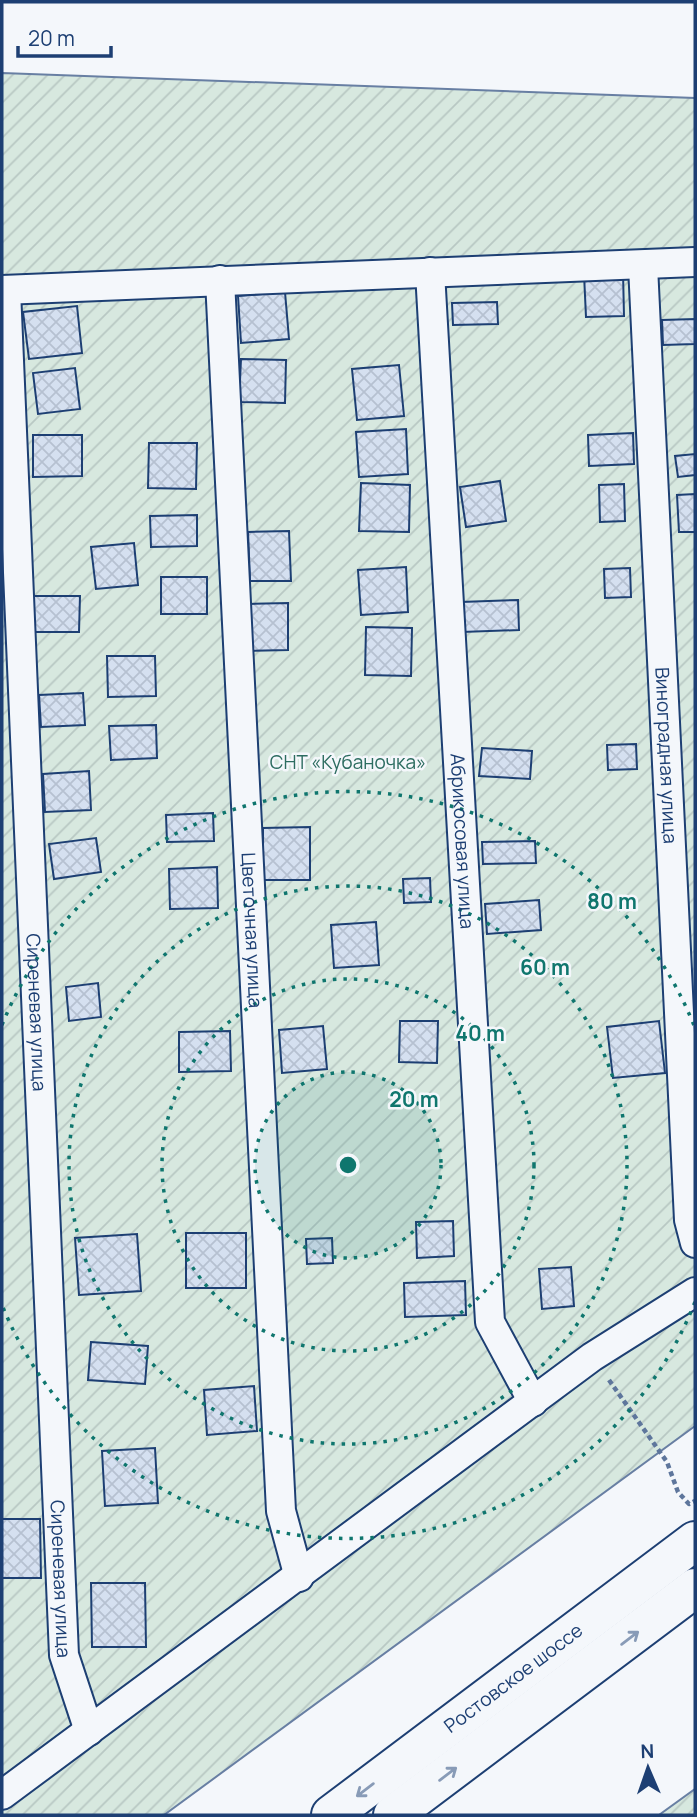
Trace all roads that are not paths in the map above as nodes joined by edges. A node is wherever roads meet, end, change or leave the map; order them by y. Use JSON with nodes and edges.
{"nodes":[{"id":1,"x":695,"y":262,"type":"edge"},
{"id":2,"x":643,"y":266,"type":"junction"},
{"id":3,"x":429,"y":272,"type":"junction"},
{"id":4,"x":220,"y":280,"type":"junction"},
{"id":5,"x":4,"y":290,"type":"edge"},
{"id":6,"x":695,"y":1243,"type":"edge"},
{"id":7,"x":695,"y":1292,"type":"edge"},
{"id":8,"x":533,"y":1402,"type":"junction"},
{"id":9,"x":695,"y":1541,"type":"edge"},
{"id":10,"x":299,"y":1577,"type":"junction"},
{"id":11,"x":695,"y":1588,"type":"edge"},
{"id":12,"x":89,"y":1731,"type":"junction"},
{"id":13,"x":2,"y":1795,"type":"edge"},
{"id":14,"x":331,"y":1815,"type":"edge"},
{"id":15,"x":393,"y":1815,"type":"edge"}],
"edges":[{"from":1,"to":2,"type":"street"},
{"from":2,"to":3,"type":"street"},
{"from":2,"to":6,"type":"street","name":"Виноградная улица"},
{"from":3,"to":4,"type":"street"},
{"from":3,"to":8,"type":"street","name":"Абрикосовая улица"},
{"from":4,"to":5,"type":"street"},
{"from":4,"to":10,"type":"street","name":"Цветочная улица"},
{"from":5,"to":12,"type":"street","name":"Сиреневая улица"},
{"from":7,"to":8,"type":"street"},
{"from":8,"to":10,"type":"street"},
{"from":9,"to":14,"type":"highway","name":"Ростовское шоссе","one_way":true},
{"from":10,"to":12,"type":"street"},
{"from":15,"to":11,"type":"highway","name":"Ростовское шоссе","one_way":true},
{"from":12,"to":13,"type":"street"}]}
